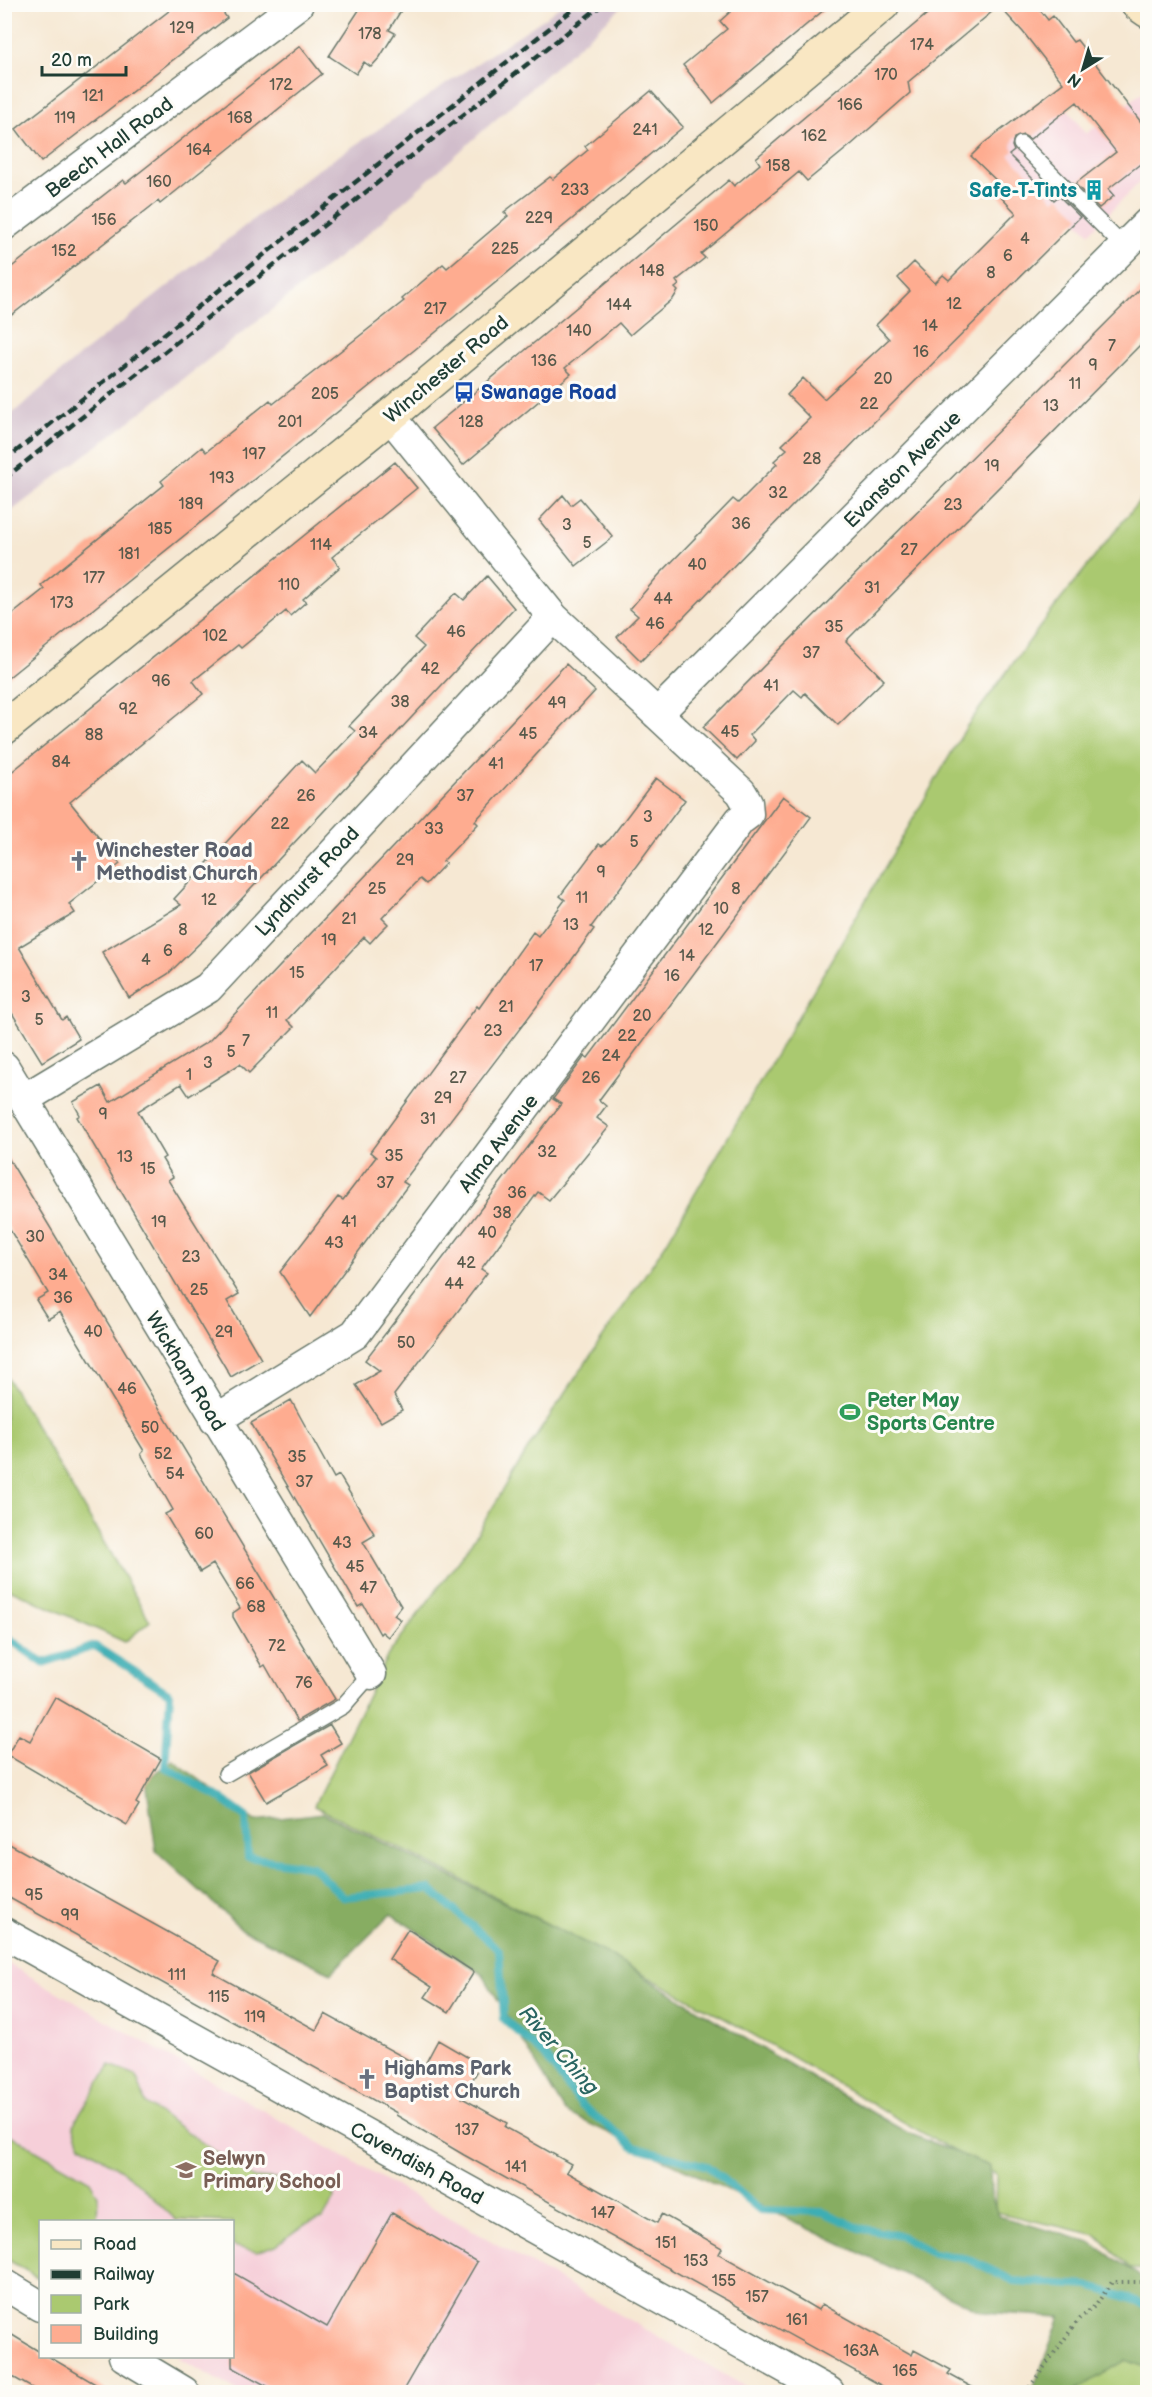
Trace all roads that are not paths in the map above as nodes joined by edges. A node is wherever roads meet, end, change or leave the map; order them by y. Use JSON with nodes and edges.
{"nodes":[{"id":1,"x":298,"y":4,"type":"edge"},
{"id":2,"x":883,"y":4,"type":"edge"},
{"id":3,"x":1138,"y":4,"type":"edge"},
{"id":4,"x":1148,"y":11,"type":"edge"},
{"id":5,"x":1021,"y":144,"type":"dead end"},
{"id":6,"x":1148,"y":223,"type":"edge"},
{"id":7,"x":4,"y":225,"type":"edge"},
{"id":8,"x":1124,"y":246,"type":"junction"},
{"id":9,"x":390,"y":416,"type":"junction"},
{"id":10,"x":553,"y":617,"type":"junction"},
{"id":11,"x":657,"y":714,"type":"junction"},
{"id":12,"x":4,"y":728,"type":"edge"},
{"id":13,"x":4,"y":1067,"type":"edge"},
{"id":14,"x":24,"y":1100,"type":"junction"},
{"id":15,"x":215,"y":1419,"type":"junction"},
{"id":16,"x":371,"y":1674,"type":"joint"},
{"id":17,"x":226,"y":1774,"type":"dead end"},
{"id":18,"x":4,"y":1933,"type":"edge"},
{"id":19,"x":4,"y":2284,"type":"edge"},
{"id":20,"x":39,"y":2305,"type":"edge"},
{"id":21,"x":127,"y":2358,"type":"edge"},
{"id":22,"x":184,"y":2392,"type":"edge"},
{"id":23,"x":829,"y":2392,"type":"edge"}],
"edges":[{"from":1,"to":7,"type":"street","name":"Beech Hall Road"},
{"from":2,"to":9,"type":"main road","name":"Winchester Road"},
{"from":3,"to":4,"type":"main road"},
{"from":5,"to":8,"type":"lane"},
{"from":6,"to":8,"type":"street","name":"Evanston Avenue"},
{"from":8,"to":11,"type":"street","name":"Evanston Avenue"},
{"from":9,"to":10,"type":"street"},
{"from":9,"to":12,"type":"main road","name":"Winchester Road"},
{"from":10,"to":11,"type":"street"},
{"from":10,"to":14,"type":"street","name":"Lyndhurst Road"},
{"from":11,"to":15,"type":"street","name":"Alma Avenue"},
{"from":13,"to":14,"type":"street","name":"Wickham Road"},
{"from":14,"to":15,"type":"street","name":"Wickham Road"},
{"from":15,"to":16,"type":"street","name":"Wickham Road"},
{"from":16,"to":17,"type":"lane"},
{"from":18,"to":23,"type":"street","name":"Cavendish Road"},
{"from":19,"to":20,"type":"street"},
{"from":21,"to":22,"type":"street"}]}
